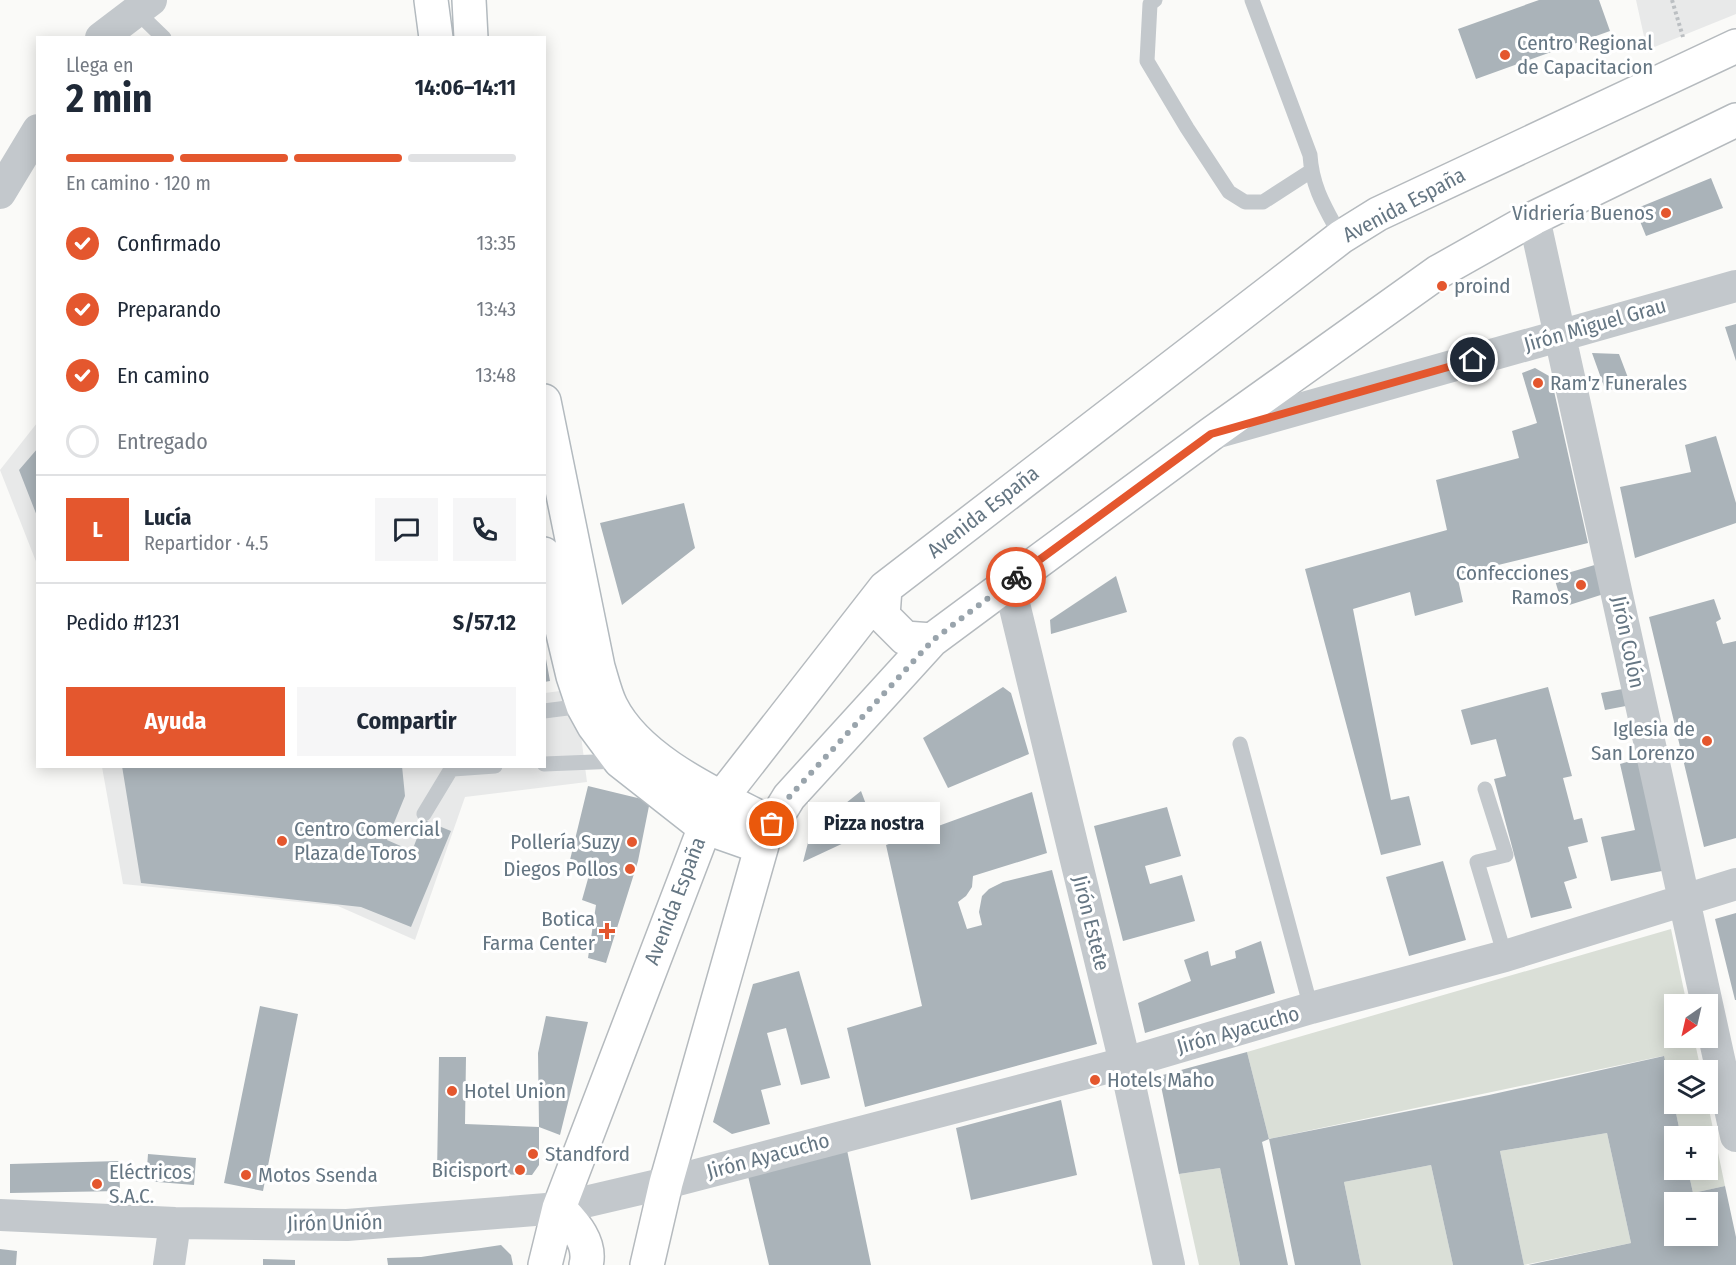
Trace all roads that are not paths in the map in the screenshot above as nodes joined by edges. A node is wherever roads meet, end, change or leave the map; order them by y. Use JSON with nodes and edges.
{"nodes":[{"id":1,"x":431,"y":0,"type":"edge"},
{"id":2,"x":468,"y":0,"type":"edge"},
{"id":3,"x":1155,"y":0,"type":"edge"},
{"id":4,"x":1252,"y":0,"type":"edge"},
{"id":5,"x":144,"y":5,"type":"edge"},
{"id":6,"x":104,"y":36,"type":"edge"},
{"id":7,"x":163,"y":36,"type":"edge"},
{"id":8,"x":436,"y":36,"type":"edge"},
{"id":9,"x":471,"y":36,"type":"edge"},
{"id":10,"x":1736,"y":46,"type":"edge"},
{"id":11,"x":1736,"y":120,"type":"edge"},
{"id":12,"x":36,"y":133,"type":"edge"},
{"id":13,"x":1311,"y":171,"type":"junction"},
{"id":14,"x":4,"y":178,"type":"edge"},
{"id":15,"x":1534,"y":218,"type":"junction"},
{"id":16,"x":1341,"y":237,"type":"junction"},
{"id":17,"x":1736,"y":286,"type":"edge"},
{"id":18,"x":1561,"y":335,"type":"junction"},
{"id":19,"x":546,"y":410,"type":"edge"},
{"id":20,"x":1211,"y":434,"type":"junction"},
{"id":21,"x":546,"y":563,"type":"edge"},
{"id":22,"x":1009,"y":583,"type":"junction"},
{"id":23,"x":885,"y":588,"type":"junction"},
{"id":24,"x":933,"y":640,"type":"junction"},
{"id":25,"x":583,"y":706,"type":"junction"},
{"id":26,"x":546,"y":711,"type":"edge"},
{"id":27,"x":1240,"y":744,"type":"dead end"},
{"id":28,"x":620,"y":761,"type":"junction"},
{"id":29,"x":546,"y":764,"type":"edge"},
{"id":30,"x":453,"y":768,"type":"edge"},
{"id":31,"x":1485,"y":789,"type":"dead end"},
{"id":32,"x":721,"y":797,"type":"junction"},
{"id":33,"x":424,"y":814,"type":"dead end"},
{"id":34,"x":704,"y":826,"type":"junction"},
{"id":35,"x":766,"y":836,"type":"junction"},
{"id":36,"x":1736,"y":884,"type":"edge"},
{"id":37,"x":1684,"y":899,"type":"junction"},
{"id":38,"x":1505,"y":956,"type":"junction"},
{"id":39,"x":1311,"y":1008,"type":"junction"},
{"id":40,"x":1125,"y":1063,"type":"junction"},
{"id":41,"x":1736,"y":1136,"type":"edge"},
{"id":42,"x":666,"y":1183,"type":"junction"},
{"id":43,"x":559,"y":1208,"type":"junction"},
{"id":44,"x":0,"y":1215,"type":"edge"},
{"id":45,"x":176,"y":1223,"type":"junction"},
{"id":46,"x":169,"y":1265,"type":"edge"},
{"id":47,"x":545,"y":1265,"type":"edge"},
{"id":48,"x":586,"y":1265,"type":"edge"},
{"id":49,"x":647,"y":1265,"type":"edge"},
{"id":50,"x":1169,"y":1265,"type":"edge"}],
"edges":[{"from":1,"to":8,"type":"main road"},
{"from":2,"to":9,"type":"main road"},
{"from":3,"to":13,"type":"lane"},
{"from":4,"to":13,"type":"lane"},
{"from":5,"to":6,"type":"street"},
{"from":5,"to":7,"type":"lane"},
{"from":10,"to":16,"type":"main road","name":"Avenida España"},
{"from":11,"to":15,"type":"main road"},
{"from":12,"to":14,"type":"street"},
{"from":13,"to":16,"type":"lane"},
{"from":15,"to":18,"type":"street","name":"Jirón Colón"},
{"from":15,"to":20,"type":"main road"},
{"from":16,"to":23,"type":"main road","name":"Avenida España"},
{"from":17,"to":18,"type":"street","name":"Jirón Miguel Grau"},
{"from":18,"to":20,"type":"street","name":"Jirón Miguel Grau"},
{"from":18,"to":37,"type":"street","name":"Jirón Colón"},
{"from":19,"to":32,"type":"main road"},
{"from":20,"to":22,"type":"main road"},
{"from":21,"to":25,"type":"main road"},
{"from":22,"to":24,"type":"main road"},
{"from":22,"to":40,"type":"street","name":"Jirón Estete"},
{"from":23,"to":24,"type":"main road"},
{"from":23,"to":32,"type":"main road","name":"Avenida España"},
{"from":24,"to":35,"type":"main road"},
{"from":25,"to":26,"type":"lane"},
{"from":25,"to":28,"type":"main road"},
{"from":27,"to":39,"type":"lane"},
{"from":28,"to":29,"type":"lane"},
{"from":28,"to":34,"type":"main road"},
{"from":30,"to":33,"type":"lane"},
{"from":31,"to":38,"type":"lane"},
{"from":32,"to":34,"type":"main road","name":"Avenida España"},
{"from":32,"to":35,"type":"main road"},
{"from":34,"to":35,"type":"main road"},
{"from":34,"to":43,"type":"main road","name":"Avenida España"},
{"from":35,"to":42,"type":"main road"},
{"from":36,"to":37,"type":"street","name":"Jirón Ayacucho"},
{"from":37,"to":38,"type":"street","name":"Jirón Ayacucho"},
{"from":37,"to":41,"type":"street","name":"Jirón Colón"},
{"from":38,"to":39,"type":"street","name":"Jirón Ayacucho"},
{"from":39,"to":40,"type":"street","name":"Jirón Ayacucho"},
{"from":40,"to":42,"type":"street","name":"Jirón Ayacucho"},
{"from":40,"to":50,"type":"street","name":"Jirón Estete"},
{"from":42,"to":43,"type":"street","name":"Jirón Unión"},
{"from":42,"to":49,"type":"main road"},
{"from":43,"to":45,"type":"street","name":"Jirón Unión"},
{"from":43,"to":47,"type":"main road","name":"Avenida España"},
{"from":43,"to":48,"type":"main road"},
{"from":44,"to":45,"type":"street","name":"Jirón Unión"},
{"from":45,"to":46,"type":"street"}]}
